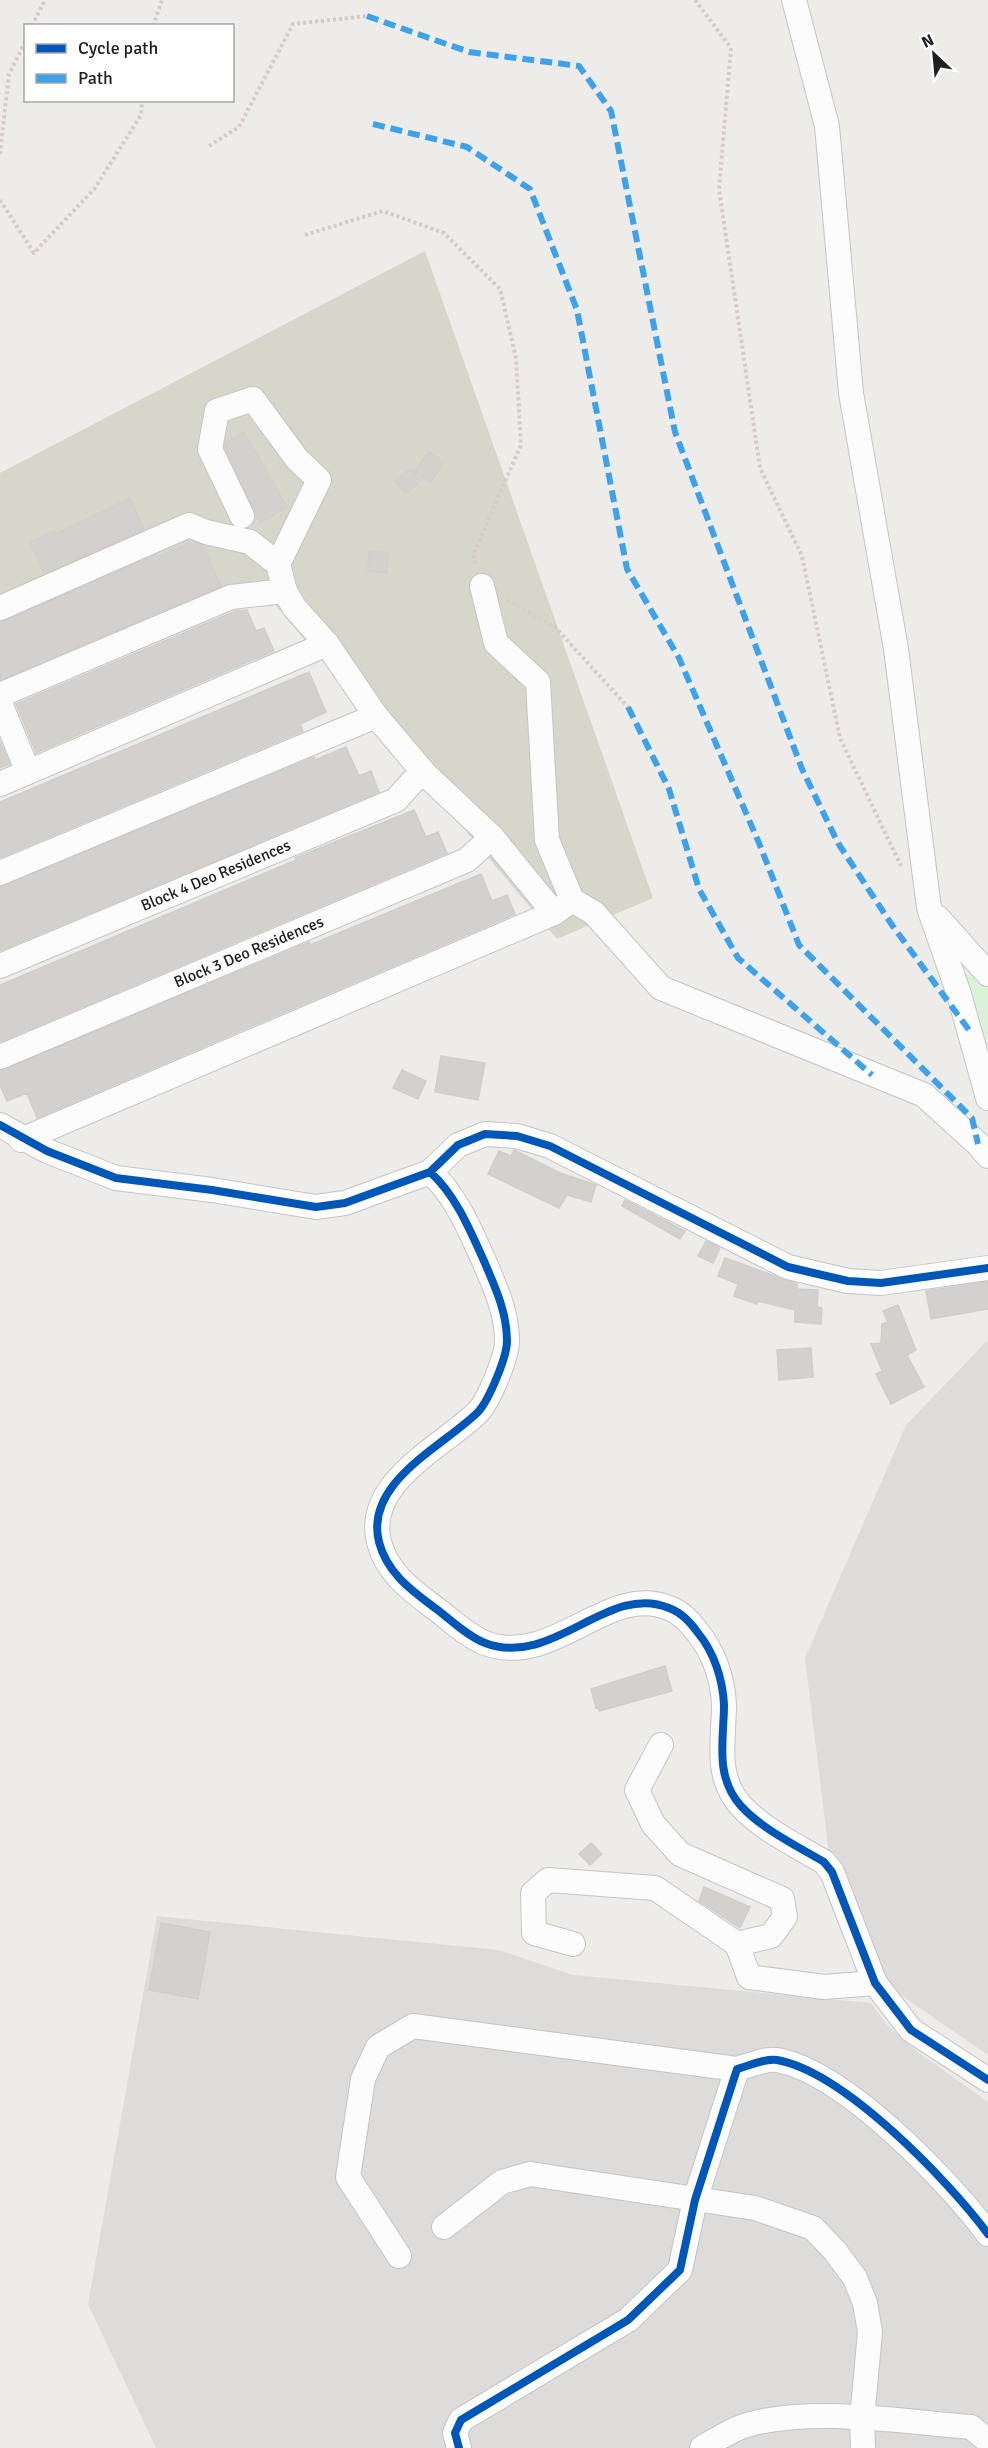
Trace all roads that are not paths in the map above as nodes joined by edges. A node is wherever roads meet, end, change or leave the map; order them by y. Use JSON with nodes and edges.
{"nodes":[{"id":1,"x":794,"y":0,"type":"edge"},
{"id":2,"x":242,"y":516,"type":"dead end"},
{"id":3,"x":278,"y":564,"type":"junction"},
{"id":4,"x":482,"y":586,"type":"road end"},
{"id":5,"x":285,"y":591,"type":"junction"},
{"id":6,"x":0,"y":608,"type":"edge"},
{"id":7,"x":327,"y":644,"type":"junction"},
{"id":8,"x":0,"y":695,"type":"edge"},
{"id":9,"x":0,"y":703,"type":"edge"},
{"id":10,"x":376,"y":716,"type":"junction"},
{"id":11,"x":28,"y":772,"type":"junction"},
{"id":12,"x":425,"y":774,"type":"junction"},
{"id":13,"x":0,"y":784,"type":"edge"},
{"id":14,"x":492,"y":837,"type":"junction"},
{"id":15,"x":0,"y":873,"type":"edge"},
{"id":16,"x":563,"y":906,"type":"junction"},
{"id":17,"x":929,"y":908,"type":"junction"},
{"id":18,"x":0,"y":966,"type":"edge"},
{"id":19,"x":988,"y":974,"type":"edge"},
{"id":20,"x":0,"y":1057,"type":"edge"},
{"id":21,"x":988,"y":1098,"type":"edge"},
{"id":22,"x":0,"y":1125,"type":"edge"},
{"id":23,"x":21,"y":1140,"type":"junction"},
{"id":24,"x":988,"y":1156,"type":"edge"},
{"id":25,"x":430,"y":1172,"type":"junction"},
{"id":26,"x":988,"y":1268,"type":"edge"},
{"id":27,"x":661,"y":1745,"type":"dead end"},
{"id":28,"x":573,"y":1944,"type":"dead end"},
{"id":29,"x":737,"y":1944,"type":"junction"},
{"id":30,"x":875,"y":1983,"type":"junction"},
{"id":31,"x":737,"y":2069,"type":"junction"},
{"id":32,"x":988,"y":2080,"type":"edge"},
{"id":33,"x":695,"y":2200,"type":"junction"},
{"id":34,"x":444,"y":2227,"type":"dead end"},
{"id":35,"x":988,"y":2234,"type":"edge"},
{"id":36,"x":399,"y":2256,"type":"dead end"},
{"id":37,"x":862,"y":2419,"type":"junction"},
{"id":38,"x":988,"y":2441,"type":"edge"},
{"id":39,"x":459,"y":2448,"type":"edge"},
{"id":40,"x":702,"y":2448,"type":"edge"},
{"id":41,"x":863,"y":2448,"type":"edge"}],
"edges":[{"from":1,"to":17,"type":"street"},
{"from":2,"to":3,"type":"street"},
{"from":3,"to":5,"type":"street"},
{"from":3,"to":6,"type":"street"},
{"from":4,"to":16,"type":"street"},
{"from":5,"to":7,"type":"street"},
{"from":5,"to":8,"type":"street"},
{"from":7,"to":10,"type":"street"},
{"from":7,"to":11,"type":"street"},
{"from":9,"to":11,"type":"street"},
{"from":10,"to":12,"type":"street"},
{"from":10,"to":15,"type":"street"},
{"from":11,"to":13,"type":"street"},
{"from":12,"to":14,"type":"street"},
{"from":12,"to":18,"type":"street","name":"Block 4 Deo Residences"},
{"from":14,"to":16,"type":"street"},
{"from":14,"to":20,"type":"street","name":"Block 3 Deo Residences"},
{"from":16,"to":23,"type":"street"},
{"from":16,"to":24,"type":"street"},
{"from":17,"to":19,"type":"street"},
{"from":17,"to":21,"type":"street"},
{"from":22,"to":23,"type":"street"},
{"from":23,"to":25,"type":"street"},
{"from":25,"to":26,"type":"street"},
{"from":25,"to":30,"type":"street"},
{"from":27,"to":29,"type":"street"},
{"from":28,"to":29,"type":"street"},
{"from":29,"to":30,"type":"street"},
{"from":30,"to":32,"type":"street"},
{"from":31,"to":33,"type":"street"},
{"from":31,"to":35,"type":"street"},
{"from":31,"to":36,"type":"street"},
{"from":33,"to":34,"type":"street"},
{"from":33,"to":37,"type":"street"},
{"from":33,"to":39,"type":"street"},
{"from":37,"to":38,"type":"street"},
{"from":37,"to":40,"type":"street"},
{"from":37,"to":41,"type":"street"}]}
